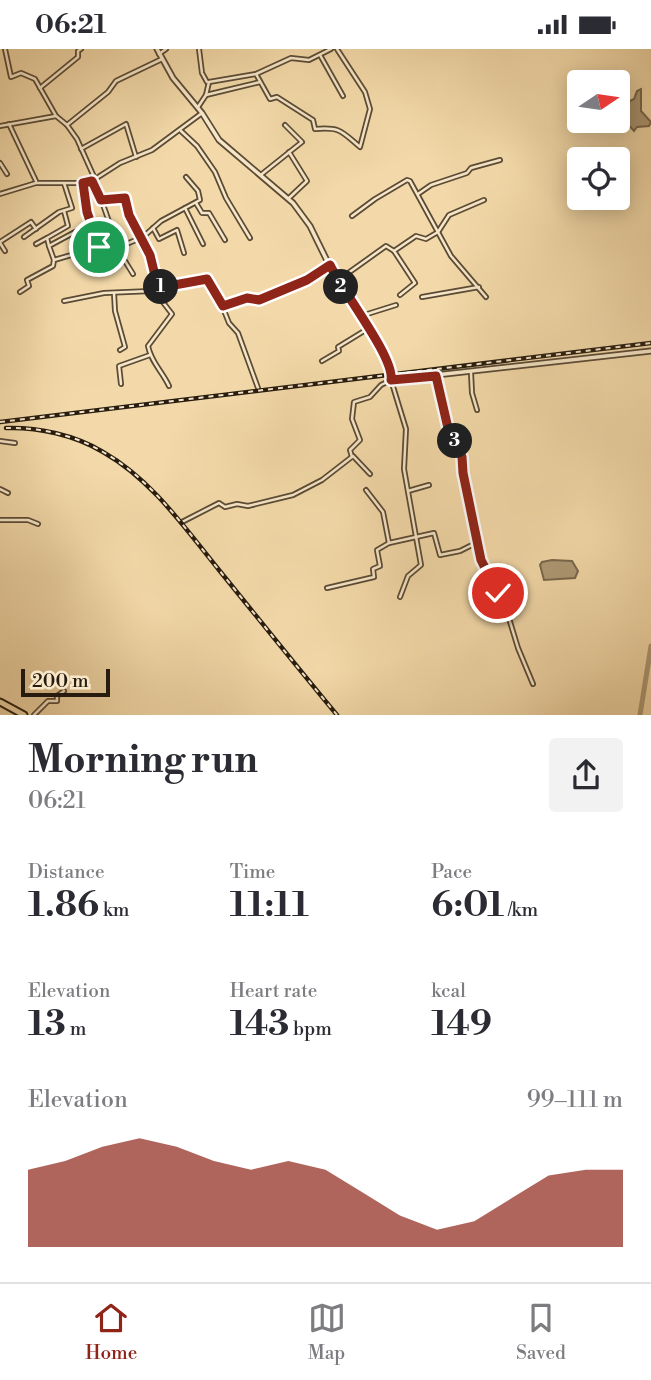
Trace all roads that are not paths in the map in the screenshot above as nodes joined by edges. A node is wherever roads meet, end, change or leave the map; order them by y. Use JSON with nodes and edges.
{"nodes":[{"id":1,"x":5,"y":49,"type":"edge"},
{"id":2,"x":81,"y":49,"type":"edge"},
{"id":3,"x":166,"y":49,"type":"edge"},
{"id":4,"x":199,"y":49,"type":"edge"},
{"id":5,"x":331,"y":49,"type":"edge"},
{"id":6,"x":337,"y":49,"type":"edge"},
{"id":7,"x":159,"y":54,"type":"edge"},
{"id":8,"x":320,"y":55,"type":"junction"},
{"id":9,"x":256,"y":74,"type":"junction"},
{"id":10,"x":260,"y":82,"type":"junction"},
{"id":11,"x":208,"y":83,"type":"junction"},
{"id":12,"x":40,"y":89,"type":"junction"},
{"id":13,"x":206,"y":95,"type":"junction"},
{"id":14,"x":343,"y":96,"type":"dead end"},
{"id":15,"x":198,"y":107,"type":"junction"},
{"id":16,"x":202,"y":113,"type":"junction"},
{"id":17,"x":56,"y":116,"type":"junction"},
{"id":18,"x":9,"y":124,"type":"junction"},
{"id":19,"x":66,"y":125,"type":"junction"},
{"id":20,"x":285,"y":125,"type":"dead end"},
{"id":21,"x":0,"y":126,"type":"edge"},
{"id":22,"x":181,"y":131,"type":"junction"},
{"id":23,"x":81,"y":149,"type":"junction"},
{"id":24,"x":289,"y":152,"type":"junction"},
{"id":25,"x":136,"y":158,"type":"junction"},
{"id":26,"x":500,"y":160,"type":"dead end"},
{"id":27,"x":0,"y":163,"type":"edge"},
{"id":28,"x":7,"y":174,"type":"dead end"},
{"id":29,"x":262,"y":174,"type":"junction"},
{"id":30,"x":186,"y":177,"type":"dead end"},
{"id":31,"x":93,"y":180,"type":"junction"},
{"id":32,"x":36,"y":183,"type":"junction"},
{"id":33,"x":64,"y":183,"type":"junction"},
{"id":34,"x":83,"y":183,"type":"junction"},
{"id":35,"x":0,"y":194,"type":"edge"},
{"id":36,"x":417,"y":194,"type":"junction"},
{"id":37,"x":289,"y":198,"type":"junction"},
{"id":38,"x":101,"y":200,"type":"junction"},
{"id":39,"x":484,"y":200,"type":"dead end"},
{"id":40,"x":196,"y":203,"type":"junction"},
{"id":41,"x":185,"y":208,"type":"junction"},
{"id":42,"x":64,"y":210,"type":"junction"},
{"id":43,"x":352,"y":216,"type":"dead end"},
{"id":44,"x":153,"y":227,"type":"junction"},
{"id":45,"x":36,"y":229,"type":"junction"},
{"id":46,"x":75,"y":232,"type":"dead end"},
{"id":47,"x":438,"y":232,"type":"junction"},
{"id":48,"x":24,"y":237,"type":"dead end"},
{"id":49,"x":143,"y":237,"type":"junction"},
{"id":50,"x":47,"y":238,"type":"junction"},
{"id":51,"x":250,"y":238,"type":"dead end"},
{"id":52,"x":225,"y":240,"type":"dead end"},
{"id":53,"x":0,"y":242,"type":"edge"},
{"id":54,"x":36,"y":244,"type":"dead end"},
{"id":55,"x":203,"y":244,"type":"dead end"},
{"id":56,"x":49,"y":246,"type":"junction"},
{"id":57,"x":117,"y":248,"type":"junction"},
{"id":58,"x":5,"y":251,"type":"dead end"},
{"id":59,"x":394,"y":251,"type":"junction"},
{"id":60,"x":184,"y":253,"type":"dead end"},
{"id":61,"x":54,"y":260,"type":"junction"},
{"id":62,"x":330,"y":265,"type":"junction"},
{"id":63,"x":132,"y":274,"type":"dead end"},
{"id":64,"x":337,"y":281,"type":"junction"},
{"id":65,"x":479,"y":287,"type":"junction"},
{"id":66,"x":158,"y":288,"type":"junction"},
{"id":67,"x":20,"y":292,"type":"dead end"},
{"id":68,"x":114,"y":293,"type":"junction"},
{"id":69,"x":400,"y":295,"type":"dead end"},
{"id":70,"x":422,"y":297,"type":"dead end"},
{"id":71,"x":486,"y":297,"type":"dead end"},
{"id":72,"x":64,"y":301,"type":"dead end"},
{"id":73,"x":396,"y":305,"type":"dead end"},
{"id":74,"x":223,"y":306,"type":"junction"},
{"id":75,"x":361,"y":316,"type":"junction"},
{"id":76,"x":369,"y":328,"type":"junction"},
{"id":77,"x":120,"y":350,"type":"dead end"},
{"id":78,"x":651,"y":351,"type":"edge"},
{"id":79,"x":150,"y":355,"type":"junction"},
{"id":80,"x":322,"y":361,"type":"dead end"},
{"id":81,"x":471,"y":373,"type":"junction"},
{"id":82,"x":436,"y":376,"type":"junction"},
{"id":83,"x":391,"y":380,"type":"junction"},
{"id":84,"x":121,"y":384,"type":"dead end"},
{"id":85,"x":169,"y":386,"type":"dead end"},
{"id":86,"x":258,"y":388,"type":"dead end"},
{"id":87,"x":477,"y":410,"type":"dead end"},
{"id":88,"x":0,"y":441,"type":"edge"},
{"id":89,"x":15,"y":443,"type":"dead end"},
{"id":90,"x":352,"y":457,"type":"junction"},
{"id":91,"x":370,"y":474,"type":"dead end"},
{"id":92,"x":429,"y":485,"type":"dead end"},
{"id":93,"x":0,"y":489,"type":"edge"},
{"id":94,"x":366,"y":490,"type":"dead end"},
{"id":95,"x":408,"y":491,"type":"junction"},
{"id":96,"x":8,"y":493,"type":"dead end"},
{"id":97,"x":0,"y":520,"type":"edge"},
{"id":98,"x":182,"y":522,"type":"dead end"},
{"id":99,"x":37,"y":524,"type":"dead end"},
{"id":100,"x":416,"y":536,"type":"junction"},
{"id":101,"x":388,"y":543,"type":"junction"},
{"id":102,"x":476,"y":543,"type":"junction"},
{"id":103,"x":327,"y":588,"type":"dead end"},
{"id":104,"x":400,"y":597,"type":"dead end"},
{"id":105,"x":533,"y":684,"type":"dead end"},
{"id":106,"x":64,"y":691,"type":"dead end"},
{"id":107,"x":0,"y":702,"type":"edge"},
{"id":108,"x":24,"y":715,"type":"edge"},
{"id":109,"x":34,"y":715,"type":"edge"}],
"edges":[{"from":1,"to":12,"type":"street"},
{"from":2,"to":12,"type":"street"},
{"from":3,"to":7,"type":"street"},
{"from":4,"to":11,"type":"street"},
{"from":5,"to":8,"type":"street"},
{"from":6,"to":10,"type":"street"},
{"from":7,"to":15,"type":"street"},
{"from":7,"to":19,"type":"street"},
{"from":8,"to":9,"type":"street"},
{"from":8,"to":14,"type":"street"},
{"from":9,"to":10,"type":"street"},
{"from":9,"to":11,"type":"street"},
{"from":10,"to":13,"type":"street"},
{"from":11,"to":13,"type":"street"},
{"from":12,"to":17,"type":"street"},
{"from":13,"to":15,"type":"street"},
{"from":15,"to":16,"type":"street"},
{"from":16,"to":22,"type":"street"},
{"from":16,"to":29,"type":"street"},
{"from":17,"to":18,"type":"street"},
{"from":17,"to":19,"type":"street"},
{"from":18,"to":21,"type":"street"},
{"from":18,"to":32,"type":"street"},
{"from":19,"to":23,"type":"street"},
{"from":20,"to":24,"type":"street"},
{"from":22,"to":25,"type":"street"},
{"from":22,"to":51,"type":"street"},
{"from":23,"to":25,"type":"street"},
{"from":23,"to":31,"type":"street"},
{"from":24,"to":29,"type":"street"},
{"from":24,"to":37,"type":"street"},
{"from":25,"to":31,"type":"street"},
{"from":26,"to":36,"type":"street"},
{"from":27,"to":28,"type":"street"},
{"from":29,"to":37,"type":"street"},
{"from":30,"to":40,"type":"street"},
{"from":31,"to":34,"type":"street"},
{"from":31,"to":38,"type":"street"},
{"from":32,"to":33,"type":"street"},
{"from":32,"to":35,"type":"street"},
{"from":33,"to":34,"type":"street"},
{"from":33,"to":42,"type":"street"},
{"from":34,"to":61,"type":"street"},
{"from":36,"to":43,"type":"street"},
{"from":36,"to":47,"type":"street"},
{"from":37,"to":62,"type":"street"},
{"from":38,"to":49,"type":"street"},
{"from":38,"to":57,"type":"street"},
{"from":39,"to":47,"type":"street"},
{"from":40,"to":41,"type":"street"},
{"from":40,"to":52,"type":"street"},
{"from":41,"to":44,"type":"street"},
{"from":41,"to":55,"type":"street"},
{"from":42,"to":45,"type":"street"},
{"from":42,"to":50,"type":"street"},
{"from":44,"to":49,"type":"street"},
{"from":44,"to":60,"type":"street"},
{"from":45,"to":48,"type":"street"},
{"from":45,"to":53,"type":"street"},
{"from":46,"to":56,"type":"street"},
{"from":47,"to":59,"type":"street"},
{"from":47,"to":65,"type":"street"},
{"from":49,"to":57,"type":"street"},
{"from":49,"to":66,"type":"street"},
{"from":50,"to":54,"type":"street"},
{"from":50,"to":56,"type":"street"},
{"from":53,"to":58,"type":"street"},
{"from":56,"to":61,"type":"street"},
{"from":57,"to":63,"type":"street"},
{"from":59,"to":64,"type":"street"},
{"from":59,"to":69,"type":"street"},
{"from":61,"to":67,"type":"street"},
{"from":62,"to":64,"type":"street"},
{"from":62,"to":74,"type":"street"},
{"from":64,"to":75,"type":"street"},
{"from":65,"to":70,"type":"street"},
{"from":65,"to":71,"type":"street"},
{"from":66,"to":68,"type":"street"},
{"from":66,"to":74,"type":"street"},
{"from":66,"to":79,"type":"street"},
{"from":68,"to":72,"type":"street"},
{"from":68,"to":77,"type":"street"},
{"from":73,"to":75,"type":"street"},
{"from":74,"to":86,"type":"street"},
{"from":75,"to":76,"type":"street"},
{"from":76,"to":80,"type":"street"},
{"from":76,"to":83,"type":"street"},
{"from":78,"to":81,"type":"street"},
{"from":79,"to":84,"type":"street"},
{"from":79,"to":85,"type":"street"},
{"from":81,"to":82,"type":"street"},
{"from":81,"to":87,"type":"street"},
{"from":82,"to":83,"type":"street"},
{"from":82,"to":102,"type":"street"},
{"from":83,"to":90,"type":"street"},
{"from":83,"to":95,"type":"street"},
{"from":88,"to":89,"type":"street"},
{"from":90,"to":91,"type":"street"},
{"from":90,"to":98,"type":"street"},
{"from":92,"to":95,"type":"street"},
{"from":93,"to":96,"type":"street"},
{"from":94,"to":101,"type":"street"},
{"from":95,"to":100,"type":"street"},
{"from":97,"to":99,"type":"street"},
{"from":100,"to":101,"type":"street"},
{"from":100,"to":102,"type":"street"},
{"from":100,"to":104,"type":"street"},
{"from":101,"to":103,"type":"street"},
{"from":102,"to":105,"type":"street"},
{"from":106,"to":109,"type":"street"},
{"from":107,"to":108,"type":"main road"}]}
